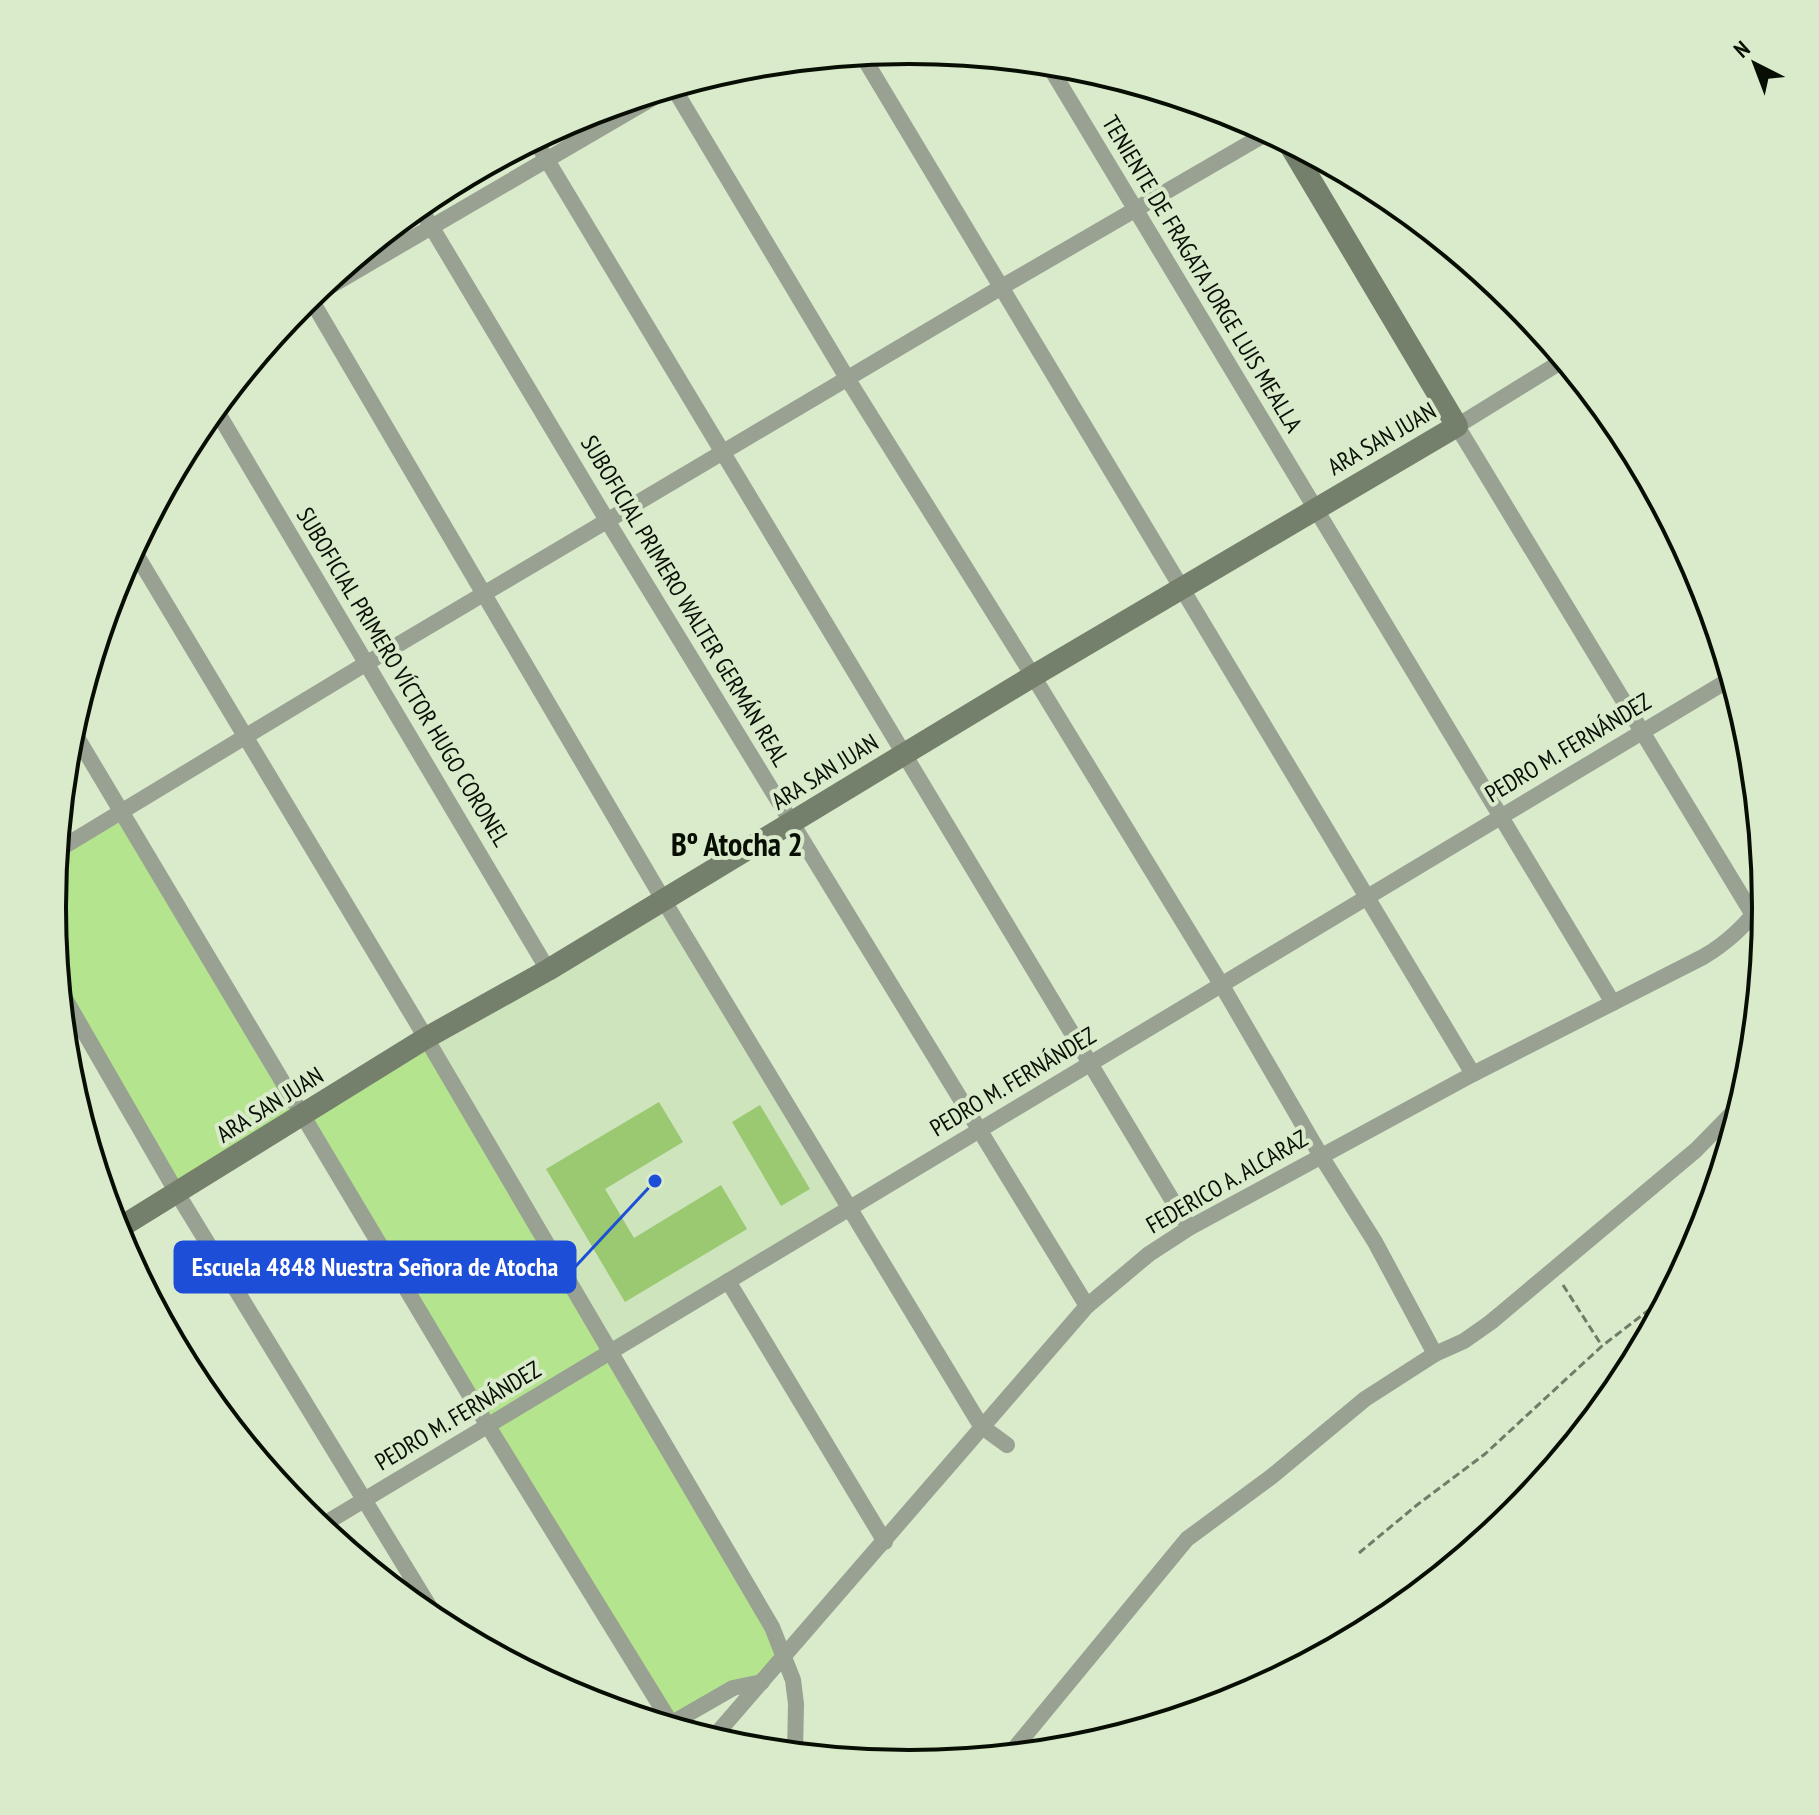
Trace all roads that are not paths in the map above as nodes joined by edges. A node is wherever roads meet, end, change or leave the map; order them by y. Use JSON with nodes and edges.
{"nodes":[{"id":1,"x":868,"y":65,"type":"edge"},
{"id":2,"x":1056,"y":77,"type":"edge"},
{"id":3,"x":679,"y":97,"type":"edge"},
{"id":4,"x":627,"y":113,"type":"edge"},
{"id":5,"x":1257,"y":139,"type":"edge"},
{"id":6,"x":540,"y":149,"type":"edge"},
{"id":7,"x":1298,"y":159,"type":"edge"},
{"id":8,"x":547,"y":160,"type":"junction"},
{"id":9,"x":1135,"y":209,"type":"junction"},
{"id":10,"x":426,"y":217,"type":"edge"},
{"id":11,"x":432,"y":228,"type":"junction"},
{"id":12,"x":354,"y":273,"type":"edge"},
{"id":13,"x":1000,"y":288,"type":"junction"},
{"id":14,"x":314,"y":310,"type":"edge"},
{"id":15,"x":1556,"y":365,"type":"edge"},
{"id":16,"x":847,"y":378,"type":"junction"},
{"id":17,"x":222,"y":420,"type":"edge"},
{"id":18,"x":1457,"y":426,"type":"junction"},
{"id":19,"x":725,"y":452,"type":"junction"},
{"id":20,"x":1315,"y":508,"type":"junction"},
{"id":21,"x":608,"y":522,"type":"junction"},
{"id":22,"x":141,"y":562,"type":"edge"},
{"id":23,"x":1181,"y":589,"type":"junction"},
{"id":24,"x":485,"y":593,"type":"junction"},
{"id":25,"x":367,"y":663,"type":"junction"},
{"id":26,"x":1033,"y":676,"type":"junction"},
{"id":27,"x":1722,"y":684,"type":"edge"},
{"id":28,"x":1642,"y":732,"type":"junction"},
{"id":29,"x":246,"y":737,"type":"junction"},
{"id":30,"x":82,"y":745,"type":"edge"},
{"id":31,"x":903,"y":755,"type":"junction"},
{"id":32,"x":121,"y":813,"type":"junction"},
{"id":33,"x":1501,"y":817,"type":"junction"},
{"id":34,"x":791,"y":823,"type":"junction"},
{"id":35,"x":69,"y":844,"type":"edge"},
{"id":36,"x":1366,"y":897,"type":"junction"},
{"id":37,"x":664,"y":901,"type":"junction"},
{"id":38,"x":1753,"y":913,"type":"edge"},
{"id":39,"x":1753,"y":916,"type":"edge"},
{"id":40,"x":548,"y":970,"type":"junction"},
{"id":41,"x":1221,"y":984,"type":"junction"},
{"id":42,"x":1613,"y":1003,"type":"junction"},
{"id":43,"x":72,"y":1012,"type":"edge"},
{"id":44,"x":426,"y":1038,"type":"junction"},
{"id":45,"x":1091,"y":1063,"type":"junction"},
{"id":46,"x":1473,"y":1074,"type":"junction"},
{"id":47,"x":303,"y":1115,"type":"junction"},
{"id":48,"x":1725,"y":1120,"type":"edge"},
{"id":49,"x":979,"y":1130,"type":"junction"},
{"id":50,"x":1321,"y":1156,"type":"junction"},
{"id":51,"x":177,"y":1193,"type":"junction"},
{"id":52,"x":851,"y":1208,"type":"junction"},
{"id":53,"x":127,"y":1223,"type":"edge"},
{"id":54,"x":1189,"y":1228,"type":"junction"},
{"id":55,"x":728,"y":1281,"type":"junction"},
{"id":56,"x":1087,"y":1306,"type":"junction"},
{"id":57,"x":609,"y":1353,"type":"junction"},
{"id":58,"x":1435,"y":1354,"type":"junction"},
{"id":59,"x":488,"y":1426,"type":"junction"},
{"id":60,"x":981,"y":1426,"type":"junction"},
{"id":61,"x":1007,"y":1445,"type":"dead end"},
{"id":62,"x":364,"y":1500,"type":"junction"},
{"id":63,"x":330,"y":1520,"type":"edge"},
{"id":64,"x":885,"y":1542,"type":"junction"},
{"id":65,"x":423,"y":1596,"type":"edge"},
{"id":66,"x":783,"y":1657,"type":"junction"},
{"id":67,"x":762,"y":1682,"type":"junction"},
{"id":68,"x":662,"y":1713,"type":"edge"},
{"id":69,"x":681,"y":1719,"type":"edge"},
{"id":70,"x":721,"y":1729,"type":"edge"},
{"id":71,"x":795,"y":1743,"type":"edge"},
{"id":72,"x":1018,"y":1744,"type":"edge"}],
"edges":[{"from":1,"to":13,"type":"street"},
{"from":2,"to":9,"type":"street","name":"TENIENTE DE FRAGATA JORGE LUIS MEALLA"},
{"from":3,"to":16,"type":"street"},
{"from":4,"to":8,"type":"street"},
{"from":5,"to":9,"type":"street"},
{"from":6,"to":8,"type":"street"},
{"from":7,"to":18,"type":"street"},
{"from":8,"to":11,"type":"street"},
{"from":8,"to":19,"type":"street"},
{"from":9,"to":13,"type":"street"},
{"from":9,"to":20,"type":"street","name":"TENIENTE DE FRAGATA JORGE LUIS MEALLA"},
{"from":10,"to":11,"type":"street","name":"SUBOFICIAL PRIMERO WALTER GERMÁN REAL"},
{"from":11,"to":12,"type":"street"},
{"from":11,"to":21,"type":"street","name":"SUBOFICIAL PRIMERO WALTER GERMÁN REAL"},
{"from":13,"to":16,"type":"street"},
{"from":13,"to":23,"type":"street"},
{"from":14,"to":24,"type":"street"},
{"from":15,"to":18,"type":"street","name":"ARA SAN JUAN"},
{"from":16,"to":19,"type":"street"},
{"from":16,"to":26,"type":"street"},
{"from":17,"to":25,"type":"street","name":"SUBOFICIAL PRIMERO VÍCTOR HUGO CORONEL"},
{"from":18,"to":20,"type":"street","name":"ARA SAN JUAN"},
{"from":18,"to":28,"type":"street"},
{"from":19,"to":21,"type":"street"},
{"from":19,"to":31,"type":"street"},
{"from":20,"to":23,"type":"street","name":"ARA SAN JUAN"},
{"from":20,"to":33,"type":"street","name":"TENIENTE DE FRAGATA JORGE LUIS MEALLA"},
{"from":21,"to":24,"type":"street"},
{"from":21,"to":34,"type":"street","name":"SUBOFICIAL PRIMERO WALTER GERMÁN REAL"},
{"from":22,"to":29,"type":"street"},
{"from":23,"to":26,"type":"street","name":"ARA SAN JUAN"},
{"from":23,"to":36,"type":"street"},
{"from":24,"to":25,"type":"street"},
{"from":24,"to":37,"type":"street"},
{"from":25,"to":29,"type":"street"},
{"from":25,"to":40,"type":"street","name":"SUBOFICIAL PRIMERO VÍCTOR HUGO CORONEL"},
{"from":26,"to":31,"type":"street","name":"ARA SAN JUAN"},
{"from":26,"to":41,"type":"street"},
{"from":27,"to":28,"type":"street","name":"PEDRO M. FERNÁNDEZ"},
{"from":28,"to":33,"type":"street","name":"PEDRO M. FERNÁNDEZ"},
{"from":28,"to":38,"type":"street"},
{"from":29,"to":32,"type":"street"},
{"from":29,"to":44,"type":"street"},
{"from":30,"to":32,"type":"street"},
{"from":31,"to":34,"type":"street","name":"ARA SAN JUAN"},
{"from":31,"to":45,"type":"street"},
{"from":32,"to":35,"type":"street"},
{"from":32,"to":47,"type":"street"},
{"from":33,"to":36,"type":"street","name":"PEDRO M. FERNÁNDEZ"},
{"from":33,"to":42,"type":"street","name":"TENIENTE DE FRAGATA JORGE LUIS MEALLA"},
{"from":34,"to":37,"type":"street","name":"ARA SAN JUAN"},
{"from":34,"to":49,"type":"street","name":"SUBOFICIAL PRIMERO WALTER GERMÁN REAL"},
{"from":36,"to":41,"type":"street","name":"PEDRO M. FERNÁNDEZ"},
{"from":36,"to":46,"type":"street"},
{"from":37,"to":40,"type":"street","name":"ARA SAN JUAN"},
{"from":37,"to":52,"type":"street"},
{"from":39,"to":42,"type":"street","name":"FEDERICO A. ALCARAZ"},
{"from":40,"to":44,"type":"street","name":"ARA SAN JUAN"},
{"from":41,"to":45,"type":"street","name":"PEDRO M. FERNÁNDEZ"},
{"from":41,"to":50,"type":"street"},
{"from":42,"to":46,"type":"street","name":"FEDERICO A. ALCARAZ"},
{"from":43,"to":51,"type":"street"},
{"from":44,"to":47,"type":"street","name":"ARA SAN JUAN"},
{"from":44,"to":57,"type":"street"},
{"from":45,"to":49,"type":"street","name":"PEDRO M. FERNÁNDEZ"},
{"from":45,"to":54,"type":"street"},
{"from":46,"to":50,"type":"street","name":"FEDERICO A. ALCARAZ"},
{"from":47,"to":51,"type":"street","name":"ARA SAN JUAN"},
{"from":47,"to":59,"type":"street"},
{"from":48,"to":58,"type":"street"},
{"from":49,"to":52,"type":"street","name":"PEDRO M. FERNÁNDEZ"},
{"from":49,"to":56,"type":"street","name":"SUBOFICIAL PRIMERO WALTER GERMÁN REAL"},
{"from":50,"to":54,"type":"street","name":"FEDERICO A. ALCARAZ"},
{"from":50,"to":58,"type":"street"},
{"from":51,"to":53,"type":"street","name":"ARA SAN JUAN"},
{"from":51,"to":62,"type":"street"},
{"from":52,"to":55,"type":"street","name":"PEDRO M. FERNÁNDEZ"},
{"from":52,"to":60,"type":"street"},
{"from":54,"to":56,"type":"street","name":"FEDERICO A. ALCARAZ"},
{"from":55,"to":57,"type":"street","name":"PEDRO M. FERNÁNDEZ"},
{"from":55,"to":64,"type":"street"},
{"from":56,"to":60,"type":"street","name":"FEDERICO A. ALCARAZ"},
{"from":57,"to":59,"type":"street","name":"PEDRO M. FERNÁNDEZ"},
{"from":57,"to":66,"type":"street"},
{"from":58,"to":72,"type":"street"},
{"from":59,"to":62,"type":"street","name":"PEDRO M. FERNÁNDEZ"},
{"from":59,"to":68,"type":"street"},
{"from":60,"to":61,"type":"street"},
{"from":60,"to":64,"type":"street","name":"FEDERICO A. ALCARAZ"},
{"from":62,"to":63,"type":"street","name":"PEDRO M. FERNÁNDEZ"},
{"from":62,"to":65,"type":"street"},
{"from":64,"to":66,"type":"street","name":"FEDERICO A. ALCARAZ"},
{"from":66,"to":67,"type":"street","name":"FEDERICO A. ALCARAZ"},
{"from":66,"to":71,"type":"street"},
{"from":67,"to":69,"type":"street"},
{"from":67,"to":70,"type":"street","name":"FEDERICO A. ALCARAZ"}]}
